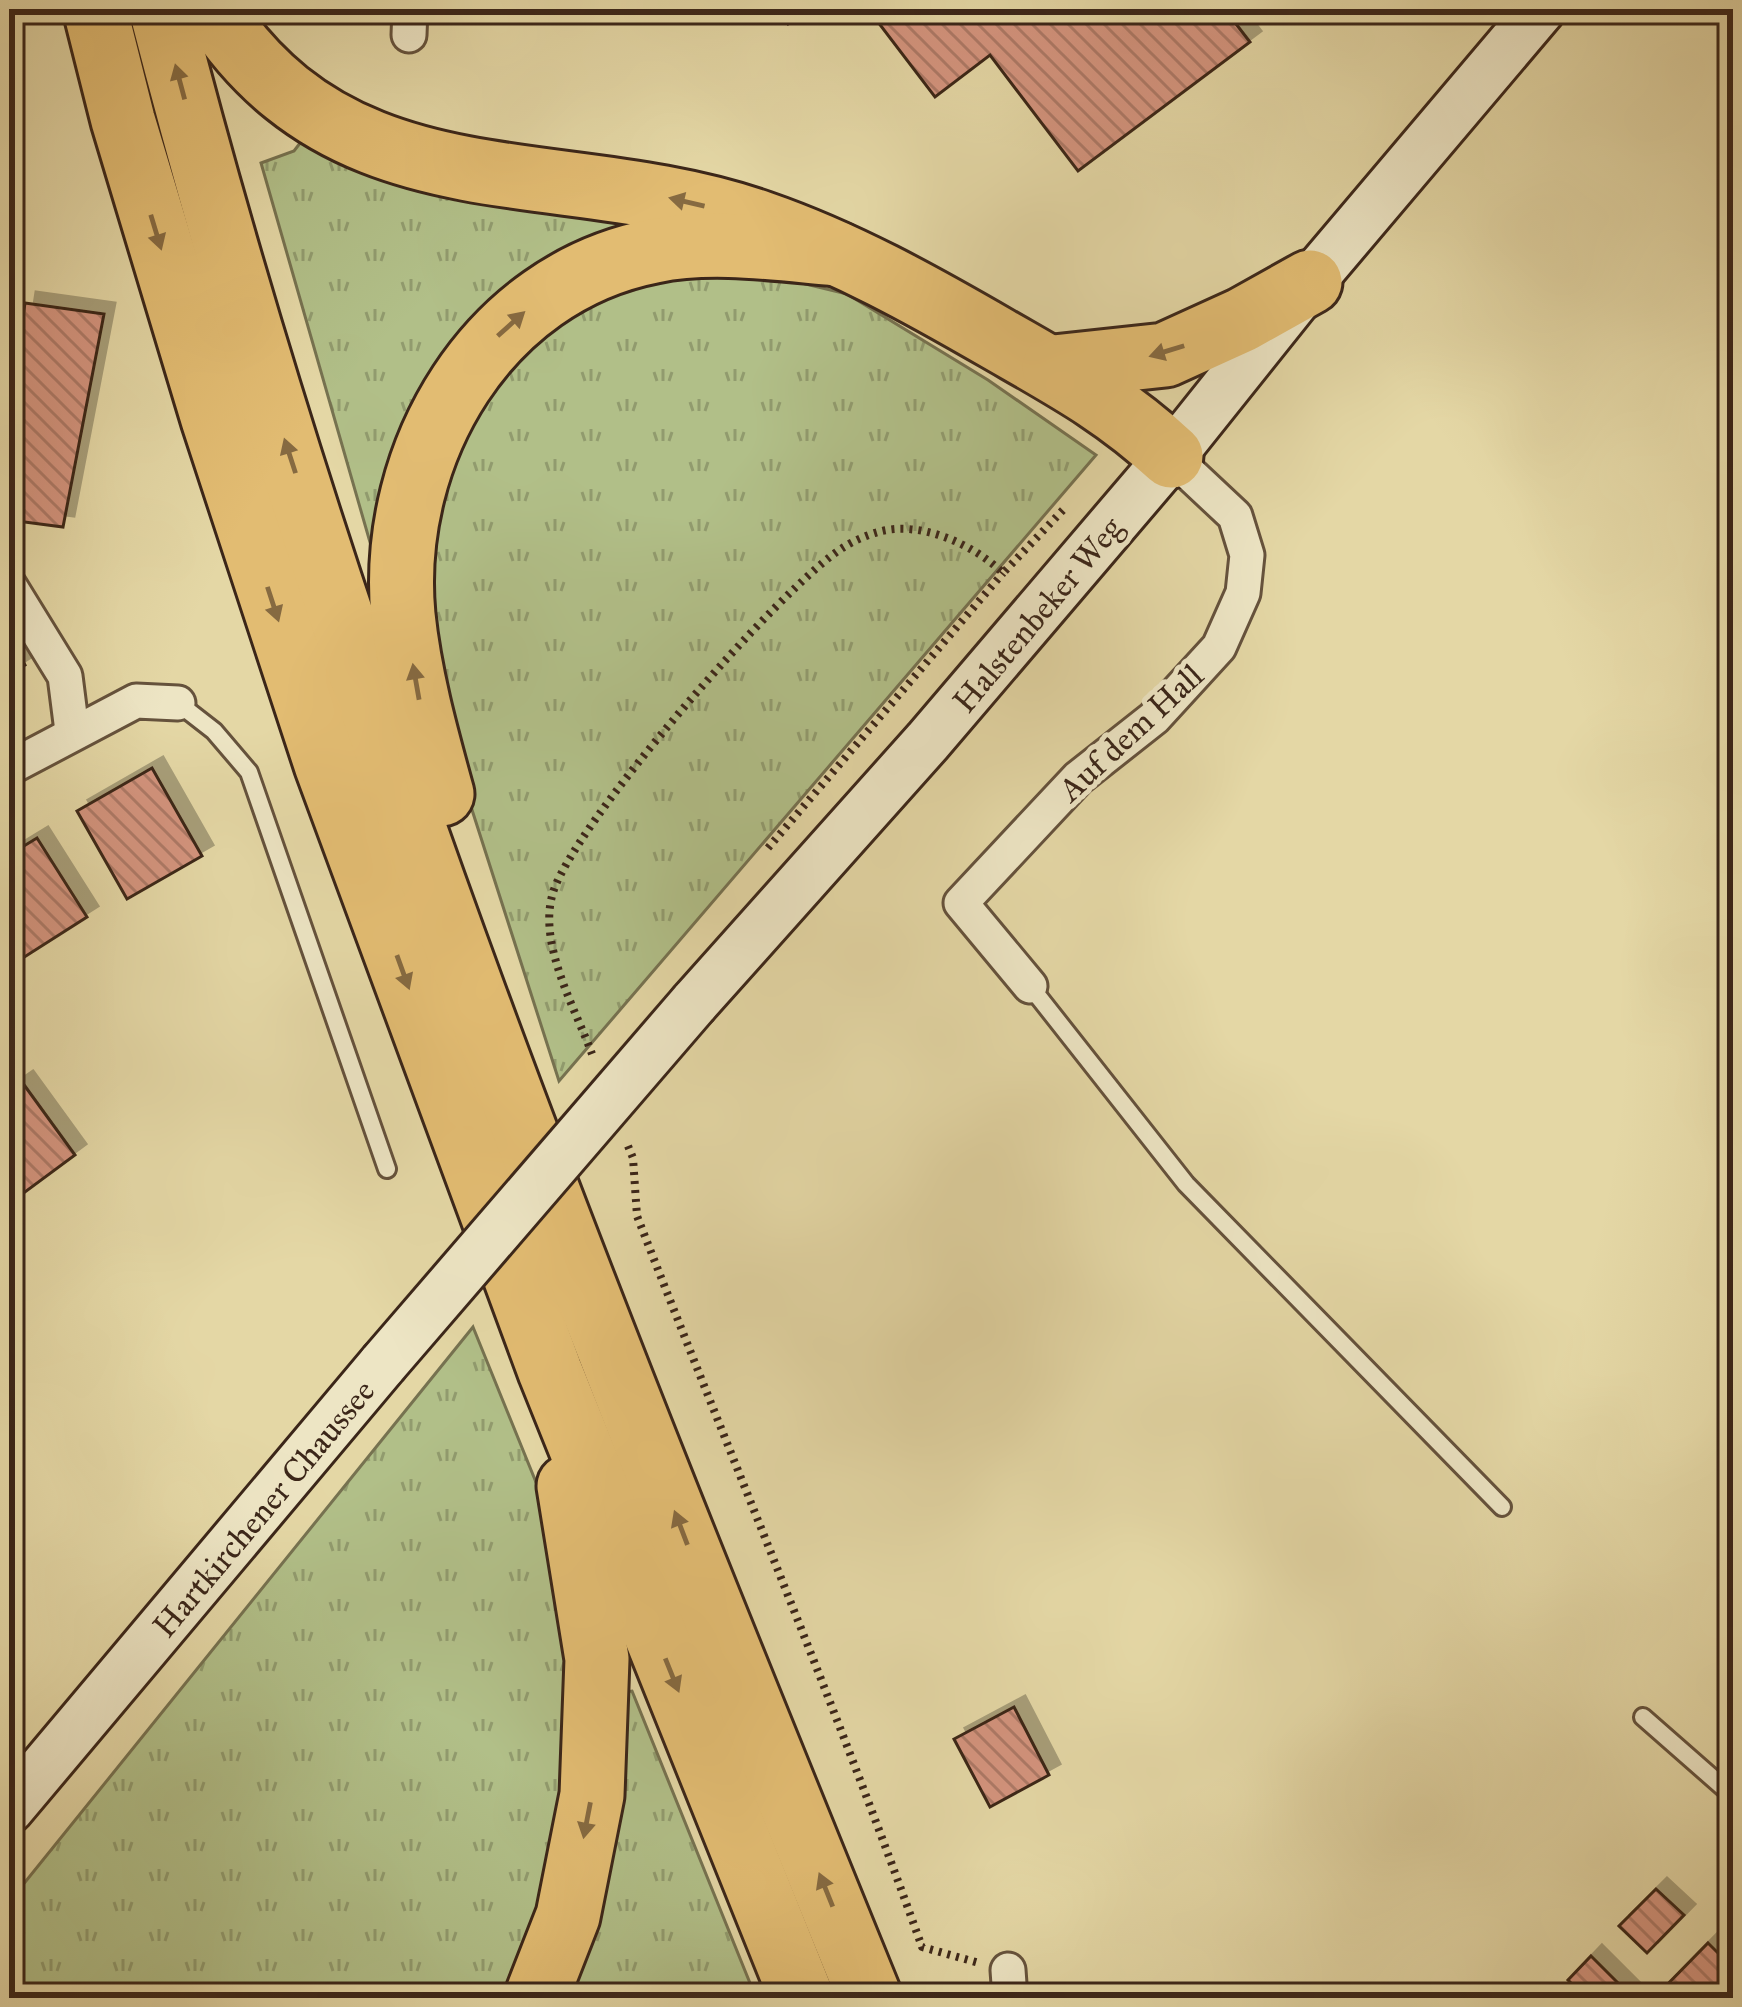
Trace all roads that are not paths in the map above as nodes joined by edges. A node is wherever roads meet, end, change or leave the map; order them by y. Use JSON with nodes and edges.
{"nodes":[{"id":1,"x":95,"y":9,"type":"edge"},
{"id":2,"x":161,"y":9,"type":"edge"},
{"id":3,"x":212,"y":9,"type":"edge"},
{"id":4,"x":1541,"y":9,"type":"edge"},
{"id":5,"x":837,"y":254,"type":"junction"},
{"id":6,"x":1310,"y":282,"type":"junction"},
{"id":7,"x":1054,"y":368,"type":"junction"},
{"id":8,"x":1171,"y":456,"type":"junction"},
{"id":9,"x":9,"y":585,"type":"edge"},
{"id":10,"x":178,"y":703,"type":"joint"},
{"id":11,"x":72,"y":731,"type":"junction"},
{"id":12,"x":9,"y":768,"type":"edge"},
{"id":13,"x":1030,"y":986,"type":"joint"},
{"id":14,"x":493,"y":1042,"type":"junction"},
{"id":15,"x":387,"y":1169,"type":"dead end"},
{"id":16,"x":518,"y":1208,"type":"joint"},
{"id":17,"x":550,"y":1371,"type":"junction"},
{"id":18,"x":1502,"y":1507,"type":"dead end"},
{"id":19,"x":1643,"y":1717,"type":"dead end"},
{"id":20,"x":1733,"y":1796,"type":"edge"},
{"id":21,"x":9,"y":1809,"type":"edge"},
{"id":22,"x":536,"y":1998,"type":"edge"},
{"id":23,"x":802,"y":1998,"type":"edge"},
{"id":24,"x":870,"y":1998,"type":"edge"}],
"edges":[{"from":1,"to":17,"type":"highway","one_way":true},
{"from":14,"to":2,"type":"highway","one_way":true},
{"from":5,"to":3,"type":"highway","one_way":true},
{"from":4,"to":6,"type":"main road","name":"Halstenbeker Weg"},
{"from":5,"to":7,"type":"highway"},
{"from":14,"to":5,"type":"highway","one_way":true},
{"from":6,"to":7,"type":"highway","one_way":true},
{"from":6,"to":8,"type":"main road","name":"Halstenbeker Weg"},
{"from":7,"to":8,"type":"highway"},
{"from":8,"to":13,"type":"street","name":"Auf dem Hall"},
{"from":8,"to":16,"type":"main road","name":"Halstenbeker Weg","bridge":true},
{"from":9,"to":11,"type":"street"},
{"from":10,"to":11,"type":"street"},
{"from":10,"to":15,"type":"lane"},
{"from":11,"to":12,"type":"street"},
{"from":13,"to":18,"type":"lane"},
{"from":24,"to":14,"type":"highway","one_way":true},
{"from":16,"to":21,"type":"main road","name":"Hartkirchener Chaussee","bridge":true},
{"from":17,"to":22,"type":"highway","one_way":true},
{"from":17,"to":23,"type":"highway","one_way":true},
{"from":19,"to":20,"type":"lane"}]}
